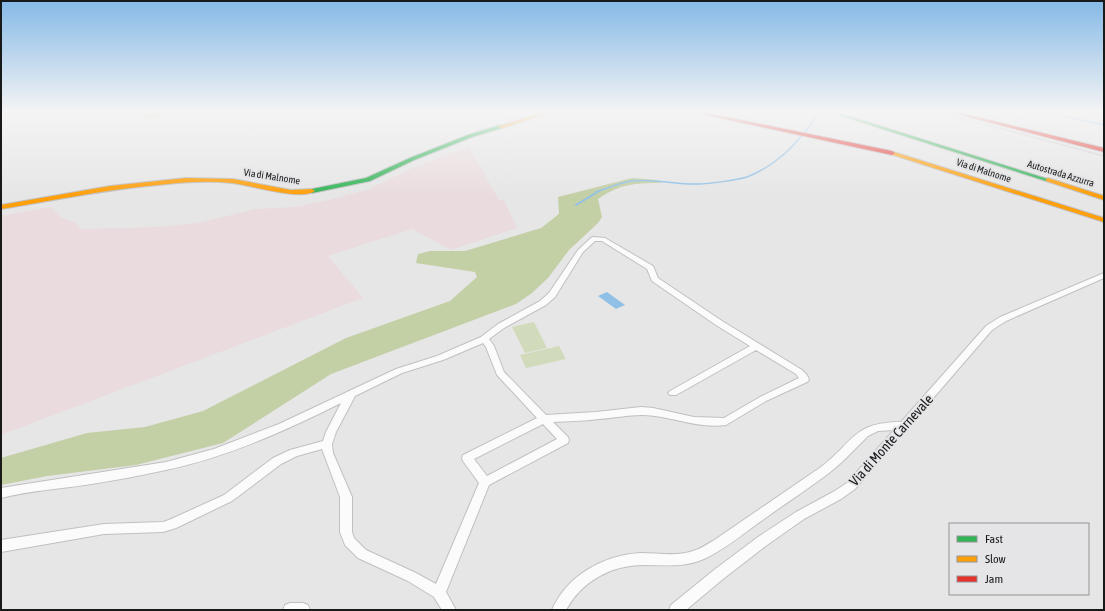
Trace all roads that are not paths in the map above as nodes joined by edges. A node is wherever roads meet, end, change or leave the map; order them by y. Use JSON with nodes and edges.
{"nodes":[{"id":1,"x":461,"y":140,"type":"edge"},
{"id":2,"x":827,"y":140,"type":"edge"},
{"id":3,"x":919,"y":140,"type":"edge"},
{"id":4,"x":929,"y":140,"type":"edge"},
{"id":5,"x":1062,"y":140,"type":"edge"},
{"id":6,"x":1104,"y":150,"type":"edge"},
{"id":7,"x":1104,"y":194,"type":"edge"},
{"id":8,"x":1104,"y":198,"type":"edge"},
{"id":9,"x":1,"y":207,"type":"edge"},
{"id":10,"x":1104,"y":220,"type":"edge"},
{"id":11,"x":1104,"y":275,"type":"edge"},
{"id":12,"x":484,"y":339,"type":"junction"},
{"id":13,"x":756,"y":346,"type":"junction"},
{"id":14,"x":673,"y":393,"type":"dead end"},
{"id":15,"x":351,"y":394,"type":"junction"},
{"id":16,"x":544,"y":419,"type":"junction"},
{"id":17,"x":905,"y":426,"type":"junction"},
{"id":18,"x":327,"y":444,"type":"junction"},
{"id":19,"x":485,"y":482,"type":"junction"},
{"id":20,"x":1,"y":493,"type":"edge"},
{"id":21,"x":1,"y":546,"type":"edge"},
{"id":22,"x":439,"y":593,"type":"junction"},
{"id":23,"x":290,"y":610,"type":"edge"},
{"id":24,"x":303,"y":610,"type":"edge"},
{"id":25,"x":449,"y":610,"type":"edge"},
{"id":26,"x":560,"y":610,"type":"edge"},
{"id":27,"x":676,"y":610,"type":"edge"}],
"edges":[{"from":1,"to":9,"type":"main road","name":"Via di Malnome"},
{"from":2,"to":10,"type":"main road","name":"Via di Malnome"},
{"from":3,"to":8,"type":"main road","name":"Autostrada Azzurra"},
{"from":4,"to":7,"type":"main road","name":"Autostrada Azzurra"},
{"from":5,"to":6,"type":"main road"},
{"from":11,"to":17,"type":"street","name":"Via di Monte Carnevale"},
{"from":12,"to":13,"type":"street"},
{"from":12,"to":15,"type":"street"},
{"from":12,"to":16,"type":"street"},
{"from":13,"to":14,"type":"street"},
{"from":13,"to":16,"type":"street"},
{"from":15,"to":18,"type":"street"},
{"from":15,"to":20,"type":"street"},
{"from":16,"to":19,"type":"street"},
{"from":16,"to":19,"type":"street"},
{"from":17,"to":26,"type":"street"},
{"from":17,"to":27,"type":"street","name":"Via di Monte Carnevale"},
{"from":18,"to":21,"type":"street"},
{"from":18,"to":22,"type":"street"},
{"from":19,"to":22,"type":"street"},
{"from":22,"to":25,"type":"street"},
{"from":23,"to":24,"type":"street"}]}
